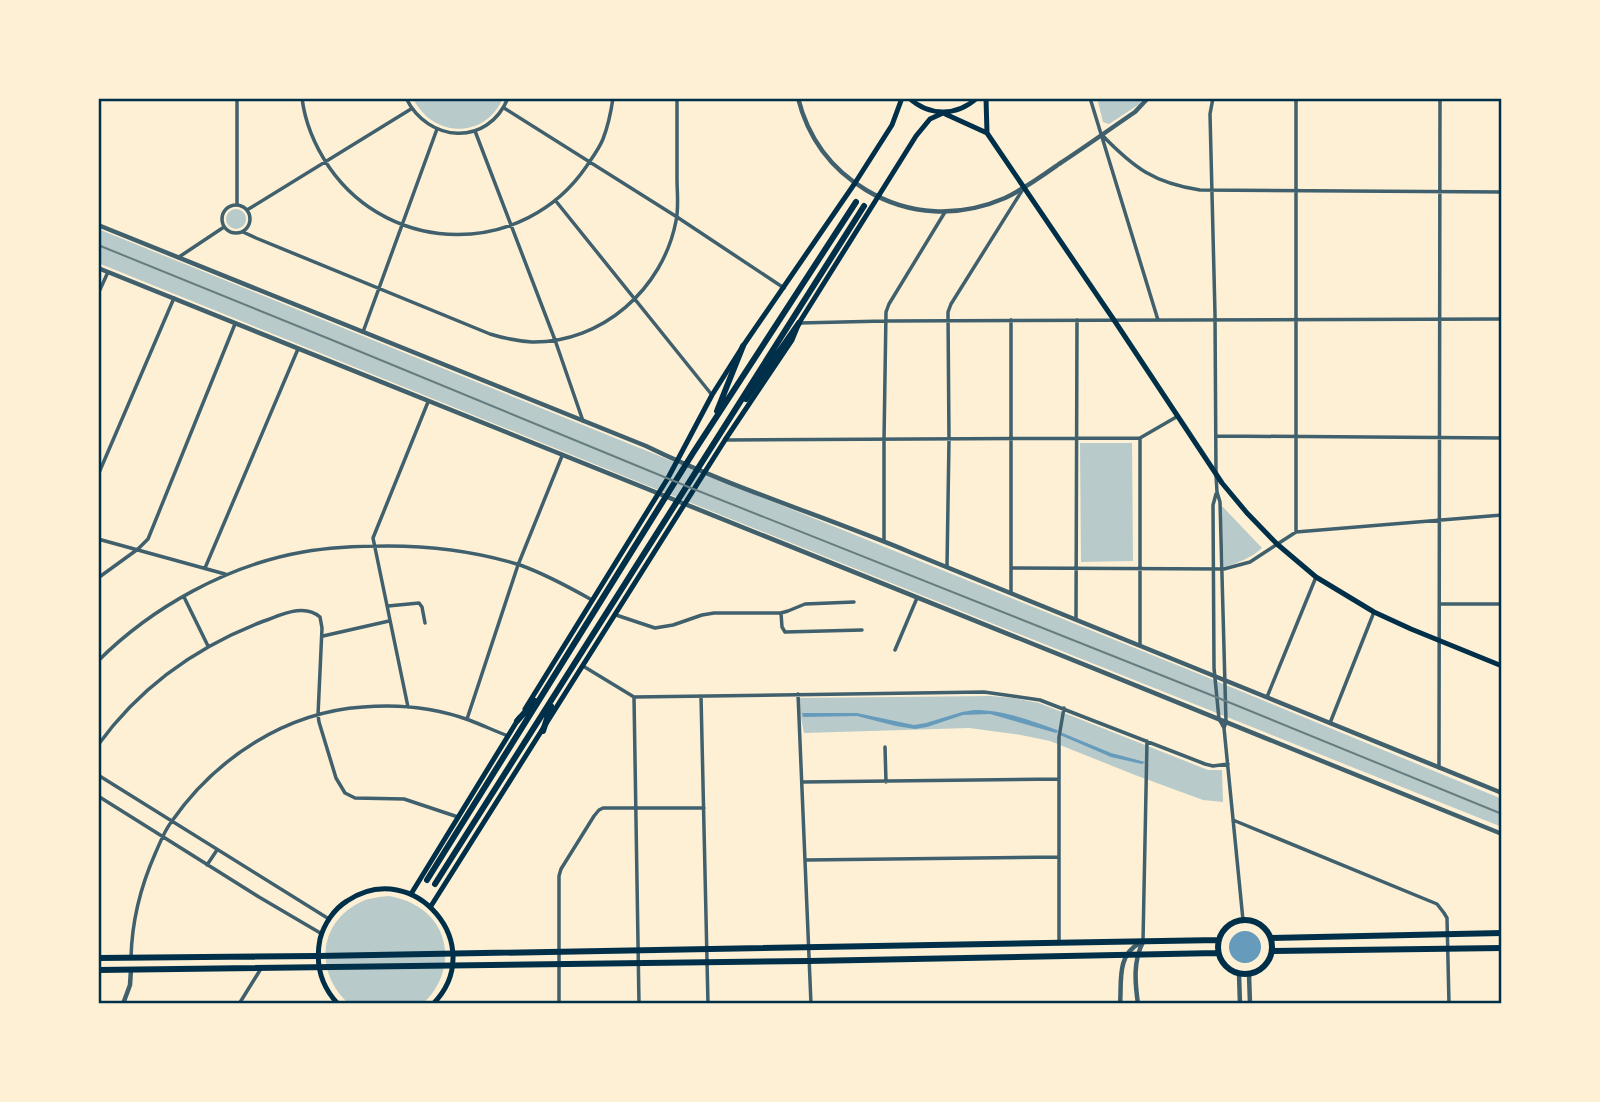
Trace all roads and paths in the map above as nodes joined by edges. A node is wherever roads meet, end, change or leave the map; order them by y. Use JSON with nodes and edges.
{"nodes":[{"id":1,"x":237,"y":98,"type":"edge"},
{"id":2,"x":302,"y":98,"type":"edge"},
{"id":3,"x":406,"y":98,"type":"edge"},
{"id":4,"x":508,"y":98,"type":"edge"},
{"id":5,"x":613,"y":98,"type":"edge"},
{"id":6,"x":677,"y":98,"type":"edge"},
{"id":7,"x":798,"y":98,"type":"edge"},
{"id":8,"x":902,"y":98,"type":"edge"},
{"id":9,"x":909,"y":98,"type":"edge"},
{"id":10,"x":978,"y":98,"type":"edge"},
{"id":11,"x":986,"y":98,"type":"edge"},
{"id":12,"x":1090,"y":98,"type":"edge"},
{"id":13,"x":1148,"y":98,"type":"edge"},
{"id":14,"x":1213,"y":98,"type":"edge"},
{"id":15,"x":1296,"y":98,"type":"edge"},
{"id":16,"x":1440,"y":98,"type":"edge"},
{"id":17,"x":504,"y":108,"type":"junction"},
{"id":18,"x":411,"y":109,"type":"junction"},
{"id":19,"x":943,"y":113,"type":"junction"},
{"id":20,"x":436,"y":129,"type":"junction"},
{"id":21,"x":475,"y":131,"type":"junction"},
{"id":22,"x":987,"y":133,"type":"junction"},
{"id":23,"x":1102,"y":135,"type":"junction"},
{"id":24,"x":326,"y":162,"type":"junction"},
{"id":25,"x":589,"y":163,"type":"junction"},
{"id":26,"x":855,"y":183,"type":"junction"},
{"id":27,"x":1024,"y":187,"type":"junction"},
{"id":28,"x":1212,"y":191,"type":"junction"},
{"id":29,"x":1296,"y":191,"type":"junction"},
{"id":30,"x":1440,"y":192,"type":"junction"},
{"id":31,"x":1502,"y":192,"type":"edge"},
{"id":32,"x":877,"y":197,"type":"junction"},
{"id":33,"x":555,"y":200,"type":"junction"},
{"id":34,"x":856,"y":202,"type":"dead end"},
{"id":35,"x":237,"y":205,"type":"junction"},
{"id":36,"x":864,"y":206,"type":"dead end"},
{"id":37,"x":247,"y":210,"type":"junction"},
{"id":38,"x":945,"y":212,"type":"junction"},
{"id":39,"x":677,"y":217,"type":"junction"},
{"id":40,"x":403,"y":224,"type":"junction"},
{"id":41,"x":98,"y":225,"type":"edge"},
{"id":42,"x":511,"y":225,"type":"junction"},
{"id":43,"x":224,"y":227,"type":"junction"},
{"id":44,"x":243,"y":232,"type":"junction"},
{"id":45,"x":179,"y":257,"type":"junction"},
{"id":46,"x":98,"y":268,"type":"edge"},
{"id":47,"x":108,"y":272,"type":"junction"},
{"id":48,"x":784,"y":288,"type":"junction"},
{"id":49,"x":379,"y":289,"type":"junction"},
{"id":50,"x":98,"y":294,"type":"edge"},
{"id":51,"x":174,"y":299,"type":"junction"},
{"id":52,"x":635,"y":299,"type":"junction"},
{"id":53,"x":1296,"y":319,"type":"junction"},
{"id":54,"x":1440,"y":319,"type":"junction"},
{"id":55,"x":948,"y":320,"type":"junction"},
{"id":56,"x":1011,"y":320,"type":"junction"},
{"id":57,"x":1077,"y":320,"type":"junction"},
{"id":58,"x":1114,"y":320,"type":"junction"},
{"id":59,"x":1158,"y":320,"type":"junction"},
{"id":60,"x":1215,"y":320,"type":"junction"},
{"id":61,"x":1502,"y":320,"type":"edge"},
{"id":62,"x":885,"y":321,"type":"junction"},
{"id":63,"x":799,"y":323,"type":"junction"},
{"id":64,"x":235,"y":324,"type":"junction"},
{"id":65,"x":363,"y":332,"type":"junction"},
{"id":66,"x":555,"y":340,"type":"junction"},
{"id":67,"x":743,"y":346,"type":"junction"},
{"id":68,"x":298,"y":349,"type":"junction"},
{"id":69,"x":712,"y":395,"type":"junction"},
{"id":70,"x":428,"y":402,"type":"junction"},
{"id":71,"x":1178,"y":416,"type":"junction"},
{"id":72,"x":729,"y":420,"type":"junction"},
{"id":73,"x":584,"y":422,"type":"junction"},
{"id":74,"x":711,"y":426,"type":"junction"},
{"id":75,"x":1216,"y":436,"type":"junction"},
{"id":76,"x":1296,"y":436,"type":"junction"},
{"id":77,"x":1140,"y":438,"type":"junction"},
{"id":78,"x":1439,"y":438,"type":"junction"},
{"id":79,"x":1502,"y":438,"type":"edge"},
{"id":80,"x":1011,"y":439,"type":"junction"},
{"id":81,"x":1076,"y":439,"type":"junction"},
{"id":82,"x":725,"y":440,"type":"junction"},
{"id":83,"x":884,"y":440,"type":"junction"},
{"id":84,"x":949,"y":440,"type":"junction"},
{"id":85,"x":562,"y":456,"type":"junction"},
{"id":86,"x":679,"y":462,"type":"junction"},
{"id":87,"x":703,"y":472,"type":"junction"},
{"id":88,"x":98,"y":475,"type":"edge"},
{"id":89,"x":1216,"y":475,"type":"junction"},
{"id":90,"x":1217,"y":492,"type":"junction"},
{"id":91,"x":659,"y":495,"type":"junction"},
{"id":92,"x":683,"y":504,"type":"junction"},
{"id":93,"x":1502,"y":515,"type":"edge"},
{"id":94,"x":1439,"y":520,"type":"junction"},
{"id":95,"x":1296,"y":532,"type":"junction"},
{"id":96,"x":98,"y":539,"type":"edge"},
{"id":97,"x":884,"y":541,"type":"junction"},
{"id":98,"x":1277,"y":544,"type":"junction"},
{"id":99,"x":373,"y":546,"type":"junction"},
{"id":100,"x":138,"y":549,"type":"junction"},
{"id":101,"x":518,"y":565,"type":"junction"},
{"id":102,"x":947,"y":567,"type":"junction"},
{"id":103,"x":205,"y":568,"type":"junction"},
{"id":104,"x":1011,"y":568,"type":"junction"},
{"id":105,"x":1076,"y":568,"type":"junction"},
{"id":106,"x":1140,"y":568,"type":"junction"},
{"id":107,"x":1213,"y":569,"type":"junction"},
{"id":108,"x":1222,"y":569,"type":"junction"},
{"id":109,"x":227,"y":575,"type":"junction"},
{"id":110,"x":1316,"y":577,"type":"junction"},
{"id":111,"x":98,"y":578,"type":"edge"},
{"id":112,"x":1011,"y":593,"type":"junction"},
{"id":113,"x":184,"y":597,"type":"junction"},
{"id":114,"x":917,"y":598,"type":"junction"},
{"id":115,"x":592,"y":600,"type":"junction"},
{"id":116,"x":854,"y":602,"type":"dead end"},
{"id":117,"x":1439,"y":604,"type":"junction"},
{"id":118,"x":1502,"y":604,"type":"edge"},
{"id":119,"x":387,"y":606,"type":"junction"},
{"id":120,"x":781,"y":612,"type":"junction"},
{"id":121,"x":1374,"y":612,"type":"junction"},
{"id":122,"x":616,"y":615,"type":"junction"},
{"id":123,"x":1076,"y":620,"type":"junction"},
{"id":124,"x":390,"y":621,"type":"junction"},
{"id":125,"x":425,"y":624,"type":"dead end"},
{"id":126,"x":862,"y":630,"type":"dead end"},
{"id":127,"x":323,"y":636,"type":"junction"},
{"id":128,"x":1439,"y":640,"type":"junction"},
{"id":129,"x":208,"y":646,"type":"junction"},
{"id":130,"x":1140,"y":647,"type":"junction"},
{"id":131,"x":895,"y":650,"type":"dead end"},
{"id":132,"x":98,"y":661,"type":"edge"},
{"id":133,"x":583,"y":666,"type":"junction"},
{"id":134,"x":1502,"y":666,"type":"edge"},
{"id":135,"x":1215,"y":677,"type":"junction"},
{"id":136,"x":1224,"y":680,"type":"junction"},
{"id":137,"x":546,"y":690,"type":"junction"},
{"id":138,"x":555,"y":694,"type":"junction"},
{"id":139,"x":798,"y":694,"type":"junction"},
{"id":140,"x":701,"y":696,"type":"junction"},
{"id":141,"x":634,"y":697,"type":"junction"},
{"id":142,"x":1267,"y":697,"type":"junction"},
{"id":143,"x":408,"y":707,"type":"junction"},
{"id":144,"x":1064,"y":708,"type":"junction"},
{"id":145,"x":318,"y":715,"type":"junction"},
{"id":146,"x":467,"y":719,"type":"junction"},
{"id":147,"x":1219,"y":719,"type":"junction"},
{"id":148,"x":517,"y":721,"type":"junction"},
{"id":149,"x":1226,"y":722,"type":"junction"},
{"id":150,"x":1330,"y":723,"type":"junction"},
{"id":151,"x":1224,"y":728,"type":"junction"},
{"id":152,"x":543,"y":731,"type":"junction"},
{"id":153,"x":508,"y":736,"type":"junction"},
{"id":154,"x":1147,"y":740,"type":"junction"},
{"id":155,"x":98,"y":745,"type":"edge"},
{"id":156,"x":885,"y":747,"type":"dead end"},
{"id":157,"x":1227,"y":764,"type":"junction"},
{"id":158,"x":1440,"y":768,"type":"junction"},
{"id":159,"x":98,"y":775,"type":"edge"},
{"id":160,"x":1058,"y":779,"type":"junction"},
{"id":161,"x":802,"y":782,"type":"junction"},
{"id":162,"x":886,"y":782,"type":"junction"},
{"id":163,"x":1502,"y":793,"type":"edge"},
{"id":164,"x":98,"y":796,"type":"edge"},
{"id":165,"x":636,"y":808,"type":"junction"},
{"id":166,"x":704,"y":808,"type":"junction"},
{"id":167,"x":458,"y":817,"type":"junction"},
{"id":168,"x":1233,"y":820,"type":"junction"},
{"id":169,"x":171,"y":821,"type":"junction"},
{"id":170,"x":1502,"y":835,"type":"edge"},
{"id":171,"x":162,"y":836,"type":"junction"},
{"id":172,"x":217,"y":850,"type":"junction"},
{"id":173,"x":1058,"y":857,"type":"junction"},
{"id":174,"x":806,"y":860,"type":"junction"},
{"id":175,"x":207,"y":865,"type":"junction"},
{"id":176,"x":427,"y":880,"type":"dead end"},
{"id":177,"x":435,"y":884,"type":"dead end"},
{"id":178,"x":411,"y":894,"type":"junction"},
{"id":179,"x":431,"y":906,"type":"junction"},
{"id":180,"x":329,"y":919,"type":"junction"},
{"id":181,"x":1243,"y":920,"type":"junction"},
{"id":182,"x":1502,"y":933,"type":"edge"},
{"id":183,"x":321,"y":934,"type":"junction"},
{"id":184,"x":1447,"y":935,"type":"junction"},
{"id":185,"x":1271,"y":938,"type":"junction"},
{"id":186,"x":1219,"y":940,"type":"junction"},
{"id":187,"x":1143,"y":941,"type":"junction"},
{"id":188,"x":1059,"y":943,"type":"junction"},
{"id":189,"x":809,"y":947,"type":"junction"},
{"id":190,"x":1447,"y":948,"type":"junction"},
{"id":191,"x":1502,"y":948,"type":"edge"},
{"id":192,"x":707,"y":949,"type":"junction"},
{"id":193,"x":639,"y":950,"type":"junction"},
{"id":194,"x":559,"y":951,"type":"junction"},
{"id":195,"x":1273,"y":951,"type":"junction"},
{"id":196,"x":453,"y":953,"type":"junction"},
{"id":197,"x":1219,"y":953,"type":"junction"},
{"id":198,"x":1136,"y":954,"type":"junction"},
{"id":199,"x":1126,"y":955,"type":"junction"},
{"id":200,"x":318,"y":956,"type":"junction"},
{"id":201,"x":131,"y":957,"type":"junction"},
{"id":202,"x":98,"y":958,"type":"edge"},
{"id":203,"x":809,"y":961,"type":"junction"},
{"id":204,"x":707,"y":962,"type":"junction"},
{"id":205,"x":559,"y":963,"type":"junction"},
{"id":206,"x":639,"y":963,"type":"junction"},
{"id":207,"x":453,"y":965,"type":"junction"},
{"id":208,"x":318,"y":966,"type":"junction"},
{"id":209,"x":262,"y":967,"type":"junction"},
{"id":210,"x":131,"y":970,"type":"junction"},
{"id":211,"x":98,"y":971,"type":"edge"},
{"id":212,"x":1240,"y":974,"type":"junction"},
{"id":213,"x":1249,"y":974,"type":"junction"},
{"id":214,"x":436,"y":1003,"type":"edge"},
{"id":215,"x":123,"y":1004,"type":"edge"},
{"id":216,"x":239,"y":1004,"type":"edge"},
{"id":217,"x":338,"y":1004,"type":"edge"},
{"id":218,"x":559,"y":1004,"type":"edge"},
{"id":219,"x":639,"y":1004,"type":"edge"},
{"id":220,"x":708,"y":1004,"type":"edge"},
{"id":221,"x":811,"y":1004,"type":"edge"},
{"id":222,"x":1120,"y":1004,"type":"edge"},
{"id":223,"x":1138,"y":1004,"type":"edge"},
{"id":224,"x":1240,"y":1004,"type":"edge"},
{"id":225,"x":1250,"y":1004,"type":"edge"},
{"id":226,"x":1448,"y":1004,"type":"edge"}],
"edges":[{"from":1,"to":35,"type":"street"},
{"from":2,"to":24,"type":"street"},
{"from":3,"to":18,"type":"street"},
{"from":4,"to":17,"type":"street"},
{"from":5,"to":25,"type":"street"},
{"from":6,"to":39,"type":"street"},
{"from":7,"to":26,"type":"street"},
{"from":8,"to":26,"type":"main road"},
{"from":9,"to":19,"type":"main road"},
{"from":10,"to":19,"type":"main road"},
{"from":11,"to":22,"type":"main road"},
{"from":12,"to":23,"type":"street"},
{"from":13,"to":23,"type":"street"},
{"from":14,"to":28,"type":"street"},
{"from":15,"to":29,"type":"street"},
{"from":16,"to":30,"type":"street"},
{"from":17,"to":21,"type":"street"},
{"from":17,"to":25,"type":"street"},
{"from":18,"to":20,"type":"street"},
{"from":18,"to":24,"type":"street"},
{"from":19,"to":22,"type":"main road"},
{"from":19,"to":32,"type":"main road"},
{"from":20,"to":21,"type":"street"},
{"from":20,"to":40,"type":"street"},
{"from":21,"to":42,"type":"street"},
{"from":22,"to":27,"type":"main road"},
{"from":23,"to":27,"type":"street"},
{"from":23,"to":28,"type":"street"},
{"from":23,"to":59,"type":"street"},
{"from":24,"to":37,"type":"street"},
{"from":24,"to":40,"type":"street"},
{"from":25,"to":33,"type":"street"},
{"from":25,"to":39,"type":"street"},
{"from":26,"to":32,"type":"street"},
{"from":26,"to":48,"type":"main road"},
{"from":27,"to":38,"type":"street"},
{"from":27,"to":55,"type":"street"},
{"from":27,"to":58,"type":"main road"},
{"from":28,"to":29,"type":"street"},
{"from":28,"to":60,"type":"street"},
{"from":29,"to":30,"type":"street"},
{"from":29,"to":53,"type":"street"},
{"from":30,"to":31,"type":"street"},
{"from":30,"to":54,"type":"street"},
{"from":32,"to":38,"type":"street"},
{"from":32,"to":63,"type":"main road"},
{"from":33,"to":42,"type":"street"},
{"from":33,"to":52,"type":"street"},
{"from":34,"to":74,"type":"main road"},
{"from":35,"to":37,"type":"street"},
{"from":35,"to":43,"type":"street"},
{"from":36,"to":72,"type":"main road"},
{"from":37,"to":44,"type":"street"},
{"from":38,"to":62,"type":"street"},
{"from":39,"to":48,"type":"street"},
{"from":39,"to":52,"type":"street"},
{"from":40,"to":42,"type":"street"},
{"from":40,"to":49,"type":"street"},
{"from":41,"to":45,"type":"street"},
{"from":42,"to":66,"type":"street"},
{"from":43,"to":44,"type":"street"},
{"from":43,"to":45,"type":"street"},
{"from":44,"to":49,"type":"street"},
{"from":45,"to":65,"type":"street"},
{"from":46,"to":47,"type":"street"},
{"from":47,"to":50,"type":"street"},
{"from":47,"to":51,"type":"street"},
{"from":48,"to":67,"type":"main road"},
{"from":49,"to":65,"type":"street"},
{"from":49,"to":66,"type":"street"},
{"from":51,"to":64,"type":"street"},
{"from":51,"to":88,"type":"street"},
{"from":52,"to":66,"type":"street"},
{"from":52,"to":69,"type":"street"},
{"from":53,"to":54,"type":"street"},
{"from":53,"to":60,"type":"street"},
{"from":53,"to":76,"type":"street"},
{"from":54,"to":61,"type":"street"},
{"from":54,"to":78,"type":"street"},
{"from":55,"to":56,"type":"street"},
{"from":55,"to":62,"type":"street"},
{"from":55,"to":84,"type":"street"},
{"from":56,"to":57,"type":"street"},
{"from":56,"to":80,"type":"street"},
{"from":57,"to":58,"type":"street"},
{"from":57,"to":81,"type":"street"},
{"from":58,"to":59,"type":"street"},
{"from":58,"to":71,"type":"main road"},
{"from":59,"to":60,"type":"street"},
{"from":60,"to":75,"type":"street"},
{"from":62,"to":63,"type":"street"},
{"from":62,"to":83,"type":"street"},
{"from":63,"to":72,"type":"main road"},
{"from":63,"to":82,"type":"main road"},
{"from":64,"to":68,"type":"street"},
{"from":64,"to":100,"type":"street"},
{"from":65,"to":73,"type":"street"},
{"from":66,"to":73,"type":"street"},
{"from":67,"to":69,"type":"main road"},
{"from":67,"to":74,"type":"main road"},
{"from":68,"to":70,"type":"street"},
{"from":68,"to":103,"type":"street"},
{"from":69,"to":86,"type":"main road"},
{"from":70,"to":85,"type":"street"},
{"from":70,"to":99,"type":"street"},
{"from":71,"to":77,"type":"street"},
{"from":71,"to":89,"type":"main road"},
{"from":72,"to":138,"type":"main road"},
{"from":73,"to":86,"type":"street"},
{"from":74,"to":137,"type":"main road"},
{"from":75,"to":76,"type":"street"},
{"from":75,"to":89,"type":"street"},
{"from":76,"to":78,"type":"street"},
{"from":76,"to":95,"type":"street"},
{"from":77,"to":81,"type":"street"},
{"from":77,"to":106,"type":"street"},
{"from":78,"to":79,"type":"street"},
{"from":78,"to":94,"type":"street"},
{"from":80,"to":81,"type":"street"},
{"from":80,"to":84,"type":"street"},
{"from":80,"to":104,"type":"street"},
{"from":81,"to":105,"type":"street"},
{"from":82,"to":83,"type":"street"},
{"from":82,"to":87,"type":"main road"},
{"from":83,"to":84,"type":"street"},
{"from":83,"to":97,"type":"street"},
{"from":84,"to":102,"type":"street"},
{"from":85,"to":91,"type":"street"},
{"from":85,"to":101,"type":"street"},
{"from":86,"to":87,"type":"street"},
{"from":86,"to":91,"type":"main road"},
{"from":87,"to":92,"type":"main road"},
{"from":87,"to":97,"type":"street"},
{"from":89,"to":90,"type":"street"},
{"from":89,"to":98,"type":"main road"},
{"from":90,"to":107,"type":"street"},
{"from":90,"to":108,"type":"street"},
{"from":91,"to":92,"type":"street"},
{"from":91,"to":115,"type":"main road"},
{"from":92,"to":114,"type":"street"},
{"from":92,"to":122,"type":"main road"},
{"from":93,"to":94,"type":"street"},
{"from":94,"to":95,"type":"street"},
{"from":94,"to":117,"type":"street"},
{"from":95,"to":98,"type":"street"},
{"from":96,"to":100,"type":"street"},
{"from":97,"to":102,"type":"street"},
{"from":98,"to":108,"type":"street"},
{"from":98,"to":110,"type":"main road"},
{"from":99,"to":101,"type":"street"},
{"from":99,"to":109,"type":"street"},
{"from":99,"to":119,"type":"street"},
{"from":100,"to":103,"type":"street"},
{"from":100,"to":111,"type":"street"},
{"from":101,"to":115,"type":"street"},
{"from":101,"to":146,"type":"street"},
{"from":102,"to":112,"type":"street"},
{"from":103,"to":109,"type":"street"},
{"from":104,"to":105,"type":"street"},
{"from":104,"to":112,"type":"street"},
{"from":105,"to":106,"type":"street"},
{"from":105,"to":123,"type":"street"},
{"from":106,"to":107,"type":"street"},
{"from":106,"to":130,"type":"street"},
{"from":107,"to":108,"type":"street"},
{"from":107,"to":135,"type":"street"},
{"from":108,"to":136,"type":"street"},
{"from":109,"to":113,"type":"street"},
{"from":110,"to":121,"type":"main road"},
{"from":110,"to":142,"type":"street"},
{"from":112,"to":123,"type":"street"},
{"from":113,"to":129,"type":"street"},
{"from":113,"to":132,"type":"street"},
{"from":114,"to":131,"type":"street"},
{"from":114,"to":147,"type":"street"},
{"from":115,"to":148,"type":"main road"},
{"from":116,"to":120,"type":"street"},
{"from":117,"to":118,"type":"street"},
{"from":117,"to":128,"type":"street"},
{"from":119,"to":124,"type":"street"},
{"from":119,"to":125,"type":"street"},
{"from":120,"to":122,"type":"street"},
{"from":120,"to":126,"type":"street"},
{"from":121,"to":128,"type":"main road"},
{"from":121,"to":150,"type":"street"},
{"from":122,"to":133,"type":"main road"},
{"from":123,"to":130,"type":"street"},
{"from":124,"to":127,"type":"street"},
{"from":124,"to":143,"type":"street"},
{"from":127,"to":129,"type":"street"},
{"from":127,"to":145,"type":"street"},
{"from":128,"to":134,"type":"main road"},
{"from":128,"to":158,"type":"street"},
{"from":129,"to":155,"type":"street"},
{"from":130,"to":135,"type":"street"},
{"from":133,"to":141,"type":"street"},
{"from":133,"to":152,"type":"main road"},
{"from":135,"to":136,"type":"street"},
{"from":135,"to":147,"type":"street"},
{"from":136,"to":142,"type":"street"},
{"from":136,"to":149,"type":"street"},
{"from":137,"to":148,"type":"main road"},
{"from":137,"to":176,"type":"main road"},
{"from":138,"to":152,"type":"main road"},
{"from":138,"to":177,"type":"main road"},
{"from":139,"to":140,"type":"street"},
{"from":139,"to":144,"type":"street"},
{"from":139,"to":161,"type":"street"},
{"from":140,"to":141,"type":"street"},
{"from":140,"to":166,"type":"street"},
{"from":141,"to":165,"type":"street"},
{"from":142,"to":150,"type":"street"},
{"from":143,"to":145,"type":"street"},
{"from":143,"to":146,"type":"street"},
{"from":144,"to":154,"type":"street"},
{"from":144,"to":160,"type":"street"},
{"from":145,"to":167,"type":"street"},
{"from":145,"to":169,"type":"street"},
{"from":146,"to":153,"type":"street"},
{"from":147,"to":149,"type":"street"},
{"from":147,"to":151,"type":"street"},
{"from":148,"to":153,"type":"main road"},
{"from":149,"to":151,"type":"street"},
{"from":149,"to":170,"type":"street"},
{"from":150,"to":158,"type":"street"},
{"from":151,"to":157,"type":"street"},
{"from":152,"to":179,"type":"main road"},
{"from":153,"to":167,"type":"main road"},
{"from":154,"to":157,"type":"street"},
{"from":154,"to":187,"type":"street"},
{"from":156,"to":162,"type":"street"},
{"from":157,"to":168,"type":"street"},
{"from":158,"to":163,"type":"street"},
{"from":159,"to":169,"type":"street"},
{"from":160,"to":162,"type":"street"},
{"from":160,"to":173,"type":"street"},
{"from":161,"to":162,"type":"street"},
{"from":161,"to":174,"type":"street"},
{"from":164,"to":171,"type":"street"},
{"from":165,"to":166,"type":"street"},
{"from":165,"to":193,"type":"street"},
{"from":165,"to":194,"type":"street"},
{"from":166,"to":192,"type":"street"},
{"from":167,"to":178,"type":"main road"},
{"from":168,"to":181,"type":"street"},
{"from":168,"to":184,"type":"street"},
{"from":169,"to":171,"type":"street"},
{"from":169,"to":172,"type":"street"},
{"from":171,"to":175,"type":"street"},
{"from":171,"to":201,"type":"street"},
{"from":172,"to":175,"type":"street"},
{"from":172,"to":180,"type":"street"},
{"from":173,"to":174,"type":"street"},
{"from":173,"to":188,"type":"street"},
{"from":174,"to":189,"type":"street"},
{"from":175,"to":183,"type":"street"},
{"from":178,"to":179,"type":"main road"},
{"from":178,"to":180,"type":"main road"},
{"from":179,"to":196,"type":"main road"},
{"from":180,"to":183,"type":"main road"},
{"from":181,"to":185,"type":"main road"},
{"from":181,"to":186,"type":"main road"},
{"from":182,"to":184,"type":"main road"},
{"from":183,"to":200,"type":"main road"},
{"from":184,"to":185,"type":"main road"},
{"from":184,"to":190,"type":"street"},
{"from":185,"to":195,"type":"main road"},
{"from":186,"to":187,"type":"main road"},
{"from":186,"to":197,"type":"main road"},
{"from":187,"to":188,"type":"main road"},
{"from":187,"to":198,"type":"street"},
{"from":187,"to":199,"type":"street"},
{"from":188,"to":189,"type":"main road"},
{"from":189,"to":192,"type":"main road"},
{"from":189,"to":203,"type":"street"},
{"from":190,"to":191,"type":"main road"},
{"from":190,"to":195,"type":"main road"},
{"from":190,"to":226,"type":"street"},
{"from":192,"to":193,"type":"main road"},
{"from":192,"to":204,"type":"street"},
{"from":193,"to":194,"type":"main road"},
{"from":193,"to":206,"type":"street"},
{"from":194,"to":196,"type":"main road"},
{"from":194,"to":205,"type":"street"},
{"from":195,"to":213,"type":"main road"},
{"from":196,"to":200,"type":"main road"},
{"from":196,"to":207,"type":"main road"},
{"from":197,"to":198,"type":"main road"},
{"from":197,"to":212,"type":"main road"},
{"from":198,"to":199,"type":"main road"},
{"from":198,"to":223,"type":"street"},
{"from":199,"to":203,"type":"main road"},
{"from":199,"to":222,"type":"street"},
{"from":200,"to":201,"type":"main road"},
{"from":200,"to":208,"type":"main road"},
{"from":201,"to":202,"type":"main road"},
{"from":203,"to":204,"type":"main road"},
{"from":203,"to":221,"type":"street"},
{"from":204,"to":206,"type":"main road"},
{"from":204,"to":220,"type":"street"},
{"from":205,"to":206,"type":"main road"},
{"from":205,"to":207,"type":"main road"},
{"from":205,"to":218,"type":"street"},
{"from":206,"to":219,"type":"street"},
{"from":207,"to":208,"type":"main road"},
{"from":207,"to":214,"type":"main road"},
{"from":208,"to":209,"type":"main road"},
{"from":208,"to":217,"type":"main road"},
{"from":209,"to":210,"type":"main road"},
{"from":209,"to":216,"type":"street"},
{"from":210,"to":211,"type":"main road"},
{"from":210,"to":215,"type":"street"},
{"from":212,"to":213,"type":"main road"},
{"from":212,"to":224,"type":"street"},
{"from":213,"to":225,"type":"street"}]}
